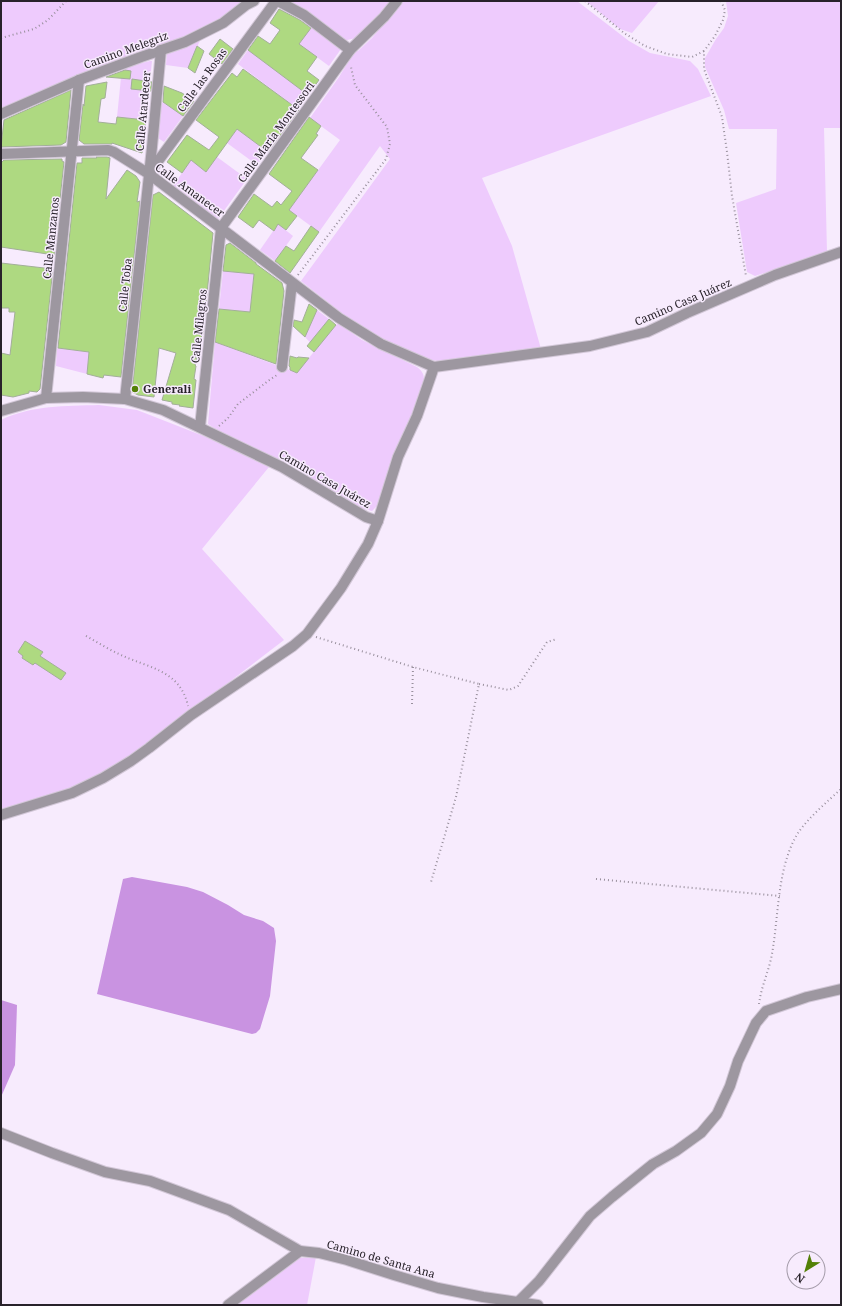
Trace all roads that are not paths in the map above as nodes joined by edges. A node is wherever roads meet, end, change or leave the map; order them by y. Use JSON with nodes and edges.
{"nodes":[{"id":1,"x":254,"y":1,"type":"edge"},
{"id":2,"x":277,"y":1,"type":"edge"},
{"id":3,"x":397,"y":1,"type":"edge"},
{"id":4,"x":161,"y":50,"type":"junction"},
{"id":5,"x":350,"y":50,"type":"junction"},
{"id":6,"x":79,"y":80,"type":"junction"},
{"id":7,"x":1,"y":114,"type":"edge"},
{"id":8,"x":72,"y":152,"type":"junction"},
{"id":9,"x":1,"y":154,"type":"edge"},
{"id":10,"x":148,"y":174,"type":"junction"},
{"id":11,"x":221,"y":228,"type":"junction"},
{"id":12,"x":841,"y":252,"type":"edge"},
{"id":13,"x":292,"y":282,"type":"junction"},
{"id":14,"x":282,"y":367,"type":"road end"},
{"id":15,"x":434,"y":367,"type":"junction"},
{"id":16,"x":46,"y":398,"type":"junction"},
{"id":17,"x":124,"y":399,"type":"junction"},
{"id":18,"x":1,"y":411,"type":"edge"},
{"id":19,"x":200,"y":427,"type":"junction"},
{"id":20,"x":378,"y":521,"type":"junction"},
{"id":21,"x":1,"y":815,"type":"edge"},
{"id":22,"x":841,"y":989,"type":"edge"},
{"id":23,"x":1,"y":1133,"type":"edge"},
{"id":24,"x":300,"y":1251,"type":"junction"},
{"id":25,"x":518,"y":1301,"type":"junction"},
{"id":26,"x":228,"y":1305,"type":"edge"},
{"id":27,"x":538,"y":1305,"type":"edge"}],
"edges":[{"from":1,"to":4,"type":"street","name":"Camino Melegriz"},
{"from":2,"to":5,"type":"street"},
{"from":2,"to":10,"type":"street","name":"Calle las Rosas"},
{"from":3,"to":5,"type":"street","name":"Calle María Montessori"},
{"from":4,"to":6,"type":"street","name":"Camino Melegriz"},
{"from":4,"to":10,"type":"street","name":"Calle Atardecer"},
{"from":5,"to":11,"type":"street","name":"Calle María Montessori"},
{"from":6,"to":7,"type":"street","name":"Camino Melegriz"},
{"from":6,"to":8,"type":"street","name":"Calle Manzanos"},
{"from":8,"to":9,"type":"street","name":"Calle Amanecer"},
{"from":8,"to":10,"type":"street","name":"Calle Amanecer"},
{"from":8,"to":16,"type":"street","name":"Calle Manzanos"},
{"from":10,"to":11,"type":"street","name":"Calle Amanecer"},
{"from":10,"to":17,"type":"street","name":"Calle Toba"},
{"from":11,"to":13,"type":"street","name":"Calle Amanecer"},
{"from":11,"to":19,"type":"street","name":"Calle Milagros"},
{"from":12,"to":15,"type":"street","name":"Camino Casa Juárez"},
{"from":13,"to":14,"type":"street"},
{"from":13,"to":15,"type":"street","name":"Calle Amanecer"},
{"from":15,"to":20,"type":"street","name":"Camino Casa Juárez"},
{"from":16,"to":17,"type":"street","name":"Camino Casa Juárez"},
{"from":16,"to":18,"type":"street","name":"Camino Casa Juárez"},
{"from":17,"to":19,"type":"street","name":"Camino Casa Juárez"},
{"from":19,"to":20,"type":"street","name":"Camino Casa Juárez"},
{"from":20,"to":21,"type":"street"},
{"from":22,"to":25,"type":"street"},
{"from":23,"to":24,"type":"street","name":"Camino de Santa Ana"},
{"from":24,"to":25,"type":"street","name":"Camino de Santa Ana"},
{"from":24,"to":26,"type":"street"},
{"from":25,"to":27,"type":"street","name":"Camino de Santa Ana"}]}
